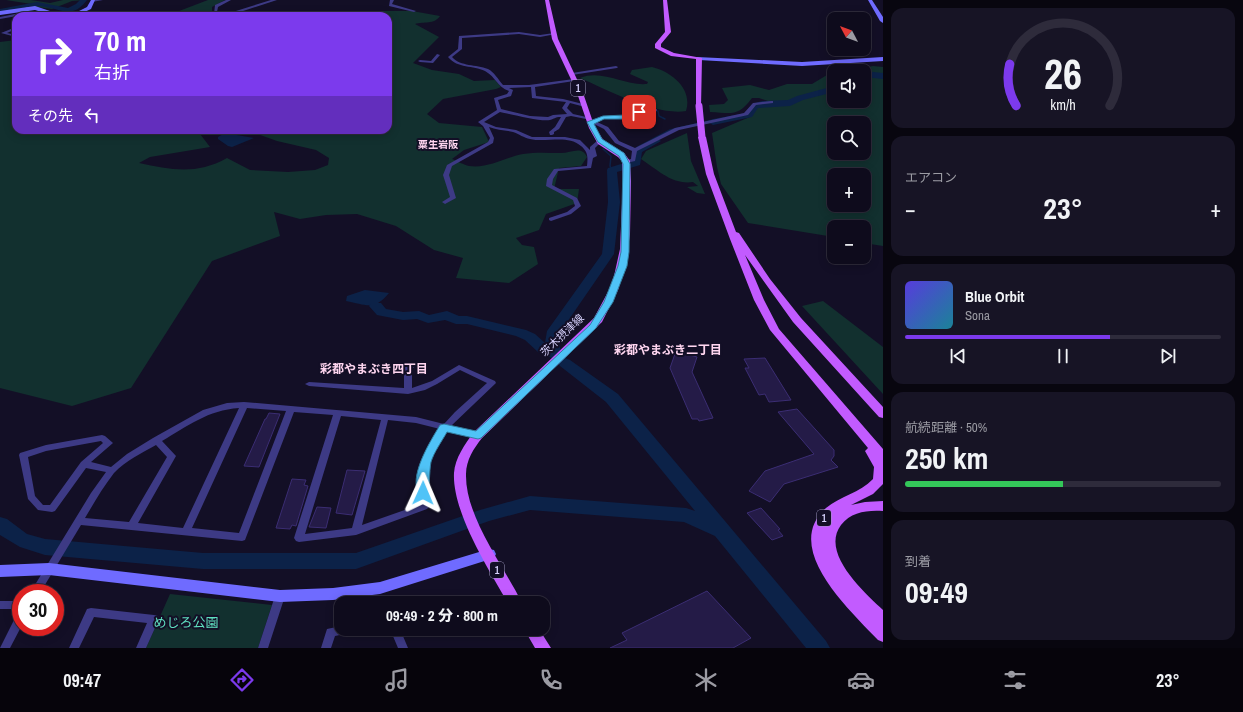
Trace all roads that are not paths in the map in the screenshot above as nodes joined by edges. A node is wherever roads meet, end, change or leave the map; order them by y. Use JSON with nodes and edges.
{"nodes":[{"id":1,"x":101,"y":0,"type":"edge"},
{"id":2,"x":229,"y":0,"type":"edge"},
{"id":3,"x":275,"y":0,"type":"edge"},
{"id":4,"x":392,"y":0,"type":"edge"},
{"id":5,"x":547,"y":0,"type":"edge"},
{"id":6,"x":665,"y":0,"type":"edge"},
{"id":7,"x":870,"y":0,"type":"edge"},
{"id":8,"x":93,"y":1,"type":"edge"},
{"id":9,"x":28,"y":8,"type":"junction"},
{"id":10,"x":215,"y":10,"type":"joint"},
{"id":11,"x":414,"y":11,"type":"dead end"},
{"id":12,"x":27,"y":12,"type":"edge"},
{"id":13,"x":46,"y":12,"type":"edge"},
{"id":14,"x":81,"y":12,"type":"edge"},
{"id":15,"x":212,"y":12,"type":"edge"},
{"id":16,"x":236,"y":12,"type":"edge"},
{"id":17,"x":0,"y":13,"type":"edge"},
{"id":18,"x":12,"y":16,"type":"edge"},
{"id":19,"x":0,"y":18,"type":"edge"},
{"id":20,"x":883,"y":21,"type":"edge"},
{"id":21,"x":12,"y":29,"type":"edge"},
{"id":22,"x":5,"y":34,"type":"junction"},
{"id":23,"x":554,"y":34,"type":"junction"},
{"id":24,"x":0,"y":35,"type":"edge"},
{"id":25,"x":12,"y":35,"type":"edge"},
{"id":26,"x":699,"y":58,"type":"junction"},
{"id":27,"x":883,"y":59,"type":"edge"},
{"id":28,"x":451,"y":60,"type":"junction"},
{"id":29,"x":420,"y":61,"type":"dead end"},
{"id":30,"x":616,"y":67,"type":"dead end"},
{"id":31,"x":573,"y":77,"type":"junction"},
{"id":32,"x":533,"y":85,"type":"junction"},
{"id":33,"x":502,"y":86,"type":"junction"},
{"id":34,"x":771,"y":102,"type":"dead end"},
{"id":35,"x":568,"y":103,"type":"junction"},
{"id":36,"x":585,"y":106,"type":"junction"},
{"id":37,"x":499,"y":110,"type":"junction"},
{"id":38,"x":656,"y":110,"type":"dead end"},
{"id":39,"x":568,"y":115,"type":"junction"},
{"id":40,"x":480,"y":122,"type":"junction"},
{"id":41,"x":593,"y":122,"type":"junction"},
{"id":42,"x":552,"y":134,"type":"dead end"},
{"id":43,"x":600,"y":141,"type":"junction"},
{"id":44,"x":634,"y":150,"type":"junction"},
{"id":45,"x":591,"y":156,"type":"junction"},
{"id":46,"x":627,"y":164,"type":"junction"},
{"id":47,"x":445,"y":202,"type":"dead end"},
{"id":48,"x":551,"y":219,"type":"dead end"},
{"id":49,"x":731,"y":228,"type":"junction"},
{"id":50,"x":807,"y":332,"type":"junction"},
{"id":51,"x":413,"y":364,"type":"dead end"},
{"id":52,"x":309,"y":384,"type":"dead end"},
{"id":53,"x":408,"y":391,"type":"junction"},
{"id":54,"x":244,"y":405,"type":"junction"},
{"id":55,"x":291,"y":409,"type":"junction"},
{"id":56,"x":883,"y":409,"type":"edge"},
{"id":57,"x":338,"y":413,"type":"junction"},
{"id":58,"x":883,"y":414,"type":"edge"},
{"id":59,"x":848,"y":415,"type":"junction"},
{"id":60,"x":385,"y":418,"type":"junction"},
{"id":61,"x":444,"y":427,"type":"junction"},
{"id":62,"x":478,"y":435,"type":"junction"},
{"id":63,"x":156,"y":440,"type":"junction"},
{"id":64,"x":883,"y":457,"type":"edge"},
{"id":65,"x":84,"y":464,"type":"junction"},
{"id":66,"x":112,"y":470,"type":"junction"},
{"id":67,"x":883,"y":506,"type":"edge"},
{"id":68,"x":78,"y":520,"type":"junction"},
{"id":69,"x":132,"y":526,"type":"junction"},
{"id":70,"x":186,"y":531,"type":"junction"},
{"id":71,"x":356,"y":531,"type":"junction"},
{"id":72,"x":489,"y":554,"type":"junction"},
{"id":73,"x":49,"y":569,"type":"junction"},
{"id":74,"x":0,"y":571,"type":"edge"},
{"id":75,"x":40,"y":584,"type":"edge"},
{"id":76,"x":280,"y":596,"type":"junction"},
{"id":77,"x":511,"y":596,"type":"edge"},
{"id":78,"x":0,"y":605,"type":"edge"},
{"id":79,"x":12,"y":605,"type":"edge"},
{"id":80,"x":883,"y":619,"type":"edge"},
{"id":81,"x":334,"y":632,"type":"edge"},
{"id":82,"x":12,"y":634,"type":"edge"},
{"id":83,"x":883,"y":635,"type":"edge"},
{"id":84,"x":398,"y":636,"type":"edge"},
{"id":85,"x":535,"y":636,"type":"edge"},
{"id":86,"x":5,"y":648,"type":"edge"},
{"id":87,"x":74,"y":648,"type":"edge"},
{"id":88,"x":141,"y":648,"type":"edge"},
{"id":89,"x":263,"y":648,"type":"edge"},
{"id":90,"x":326,"y":648,"type":"edge"},
{"id":91,"x":403,"y":648,"type":"edge"},
{"id":92,"x":543,"y":648,"type":"edge"}],
"edges":[{"from":1,"to":8,"type":"street"},
{"from":2,"to":10,"type":"street"},
{"from":3,"to":16,"type":"street"},
{"from":4,"to":11,"type":"street"},
{"from":5,"to":23,"type":"main road","number":"1"},
{"from":6,"to":26,"type":"main road"},
{"from":7,"to":20,"type":"street"},
{"from":8,"to":14,"type":"street"},
{"from":9,"to":12,"type":"street"},
{"from":9,"to":13,"type":"street"},
{"from":9,"to":17,"type":"street"},
{"from":10,"to":15,"type":"street"},
{"from":18,"to":19,"type":"street"},
{"from":21,"to":22,"type":"street"},
{"from":22,"to":24,"type":"street"},
{"from":22,"to":25,"type":"street"},
{"from":23,"to":28,"type":"street"},
{"from":23,"to":31,"type":"main road","number":"1"},
{"from":26,"to":27,"type":"street"},
{"from":26,"to":49,"type":"main road","number":"1","bridge":true},
{"from":28,"to":29,"type":"street"},
{"from":28,"to":33,"type":"street"},
{"from":30,"to":31,"type":"street"},
{"from":31,"to":32,"type":"street"},
{"from":31,"to":36,"type":"main road","number":"1"},
{"from":32,"to":33,"type":"street"},
{"from":32,"to":35,"type":"street"},
{"from":33,"to":37,"type":"street"},
{"from":34,"to":44,"type":"street"},
{"from":35,"to":36,"type":"street"},
{"from":35,"to":39,"type":"street"},
{"from":36,"to":41,"type":"main road","number":"1"},
{"from":37,"to":39,"type":"street"},
{"from":37,"to":40,"type":"street"},
{"from":38,"to":41,"type":"street"},
{"from":39,"to":41,"type":"street"},
{"from":39,"to":42,"type":"street"},
{"from":40,"to":45,"type":"street"},
{"from":40,"to":47,"type":"street"},
{"from":41,"to":43,"type":"main road","number":"1"},
{"from":41,"to":44,"type":"street"},
{"from":43,"to":45,"type":"street"},
{"from":43,"to":46,"type":"main road","number":"1"},
{"from":44,"to":46,"type":"street"},
{"from":45,"to":48,"type":"street"},
{"from":46,"to":62,"type":"main road","name":"茨木摂津線","number":"1"},
{"from":49,"to":50,"type":"main road","number":"1"},
{"from":49,"to":59,"type":"main road","number":"1"},
{"from":50,"to":56,"type":"main road","number":"1"},
{"from":50,"to":58,"type":"main road","number":"1"},
{"from":51,"to":53,"type":"street"},
{"from":52,"to":53,"type":"street"},
{"from":53,"to":61,"type":"street"},
{"from":54,"to":55,"type":"street"},
{"from":54,"to":63,"type":"street"},
{"from":54,"to":70,"type":"street"},
{"from":55,"to":57,"type":"street"},
{"from":55,"to":70,"type":"street"},
{"from":57,"to":60,"type":"street"},
{"from":57,"to":71,"type":"street"},
{"from":59,"to":64,"type":"main road","number":"1"},
{"from":59,"to":83,"type":"main road","number":"1"},
{"from":60,"to":61,"type":"street"},
{"from":60,"to":71,"type":"street"},
{"from":61,"to":62,"type":"street"},
{"from":61,"to":71,"type":"street"},
{"from":62,"to":72,"type":"main road","name":"茨木摂津線","number":"1"},
{"from":63,"to":66,"type":"street"},
{"from":63,"to":69,"type":"street"},
{"from":65,"to":65,"type":"street"},
{"from":65,"to":66,"type":"street"},
{"from":66,"to":68,"type":"street"},
{"from":67,"to":80,"type":"main road","number":"1"},
{"from":68,"to":69,"type":"street"},
{"from":68,"to":73,"type":"street"},
{"from":69,"to":70,"type":"street"},
{"from":72,"to":76,"type":"street"},
{"from":72,"to":77,"type":"main road","name":"茨木摂津線","number":"1"},
{"from":73,"to":74,"type":"street"},
{"from":73,"to":75,"type":"street"},
{"from":73,"to":76,"type":"street"},
{"from":76,"to":89,"type":"street"},
{"from":78,"to":79,"type":"street"},
{"from":81,"to":90,"type":"street"},
{"from":82,"to":86,"type":"street"},
{"from":84,"to":91,"type":"street"},
{"from":85,"to":92,"type":"main road"},
{"from":87,"to":88,"type":"street"}]}
